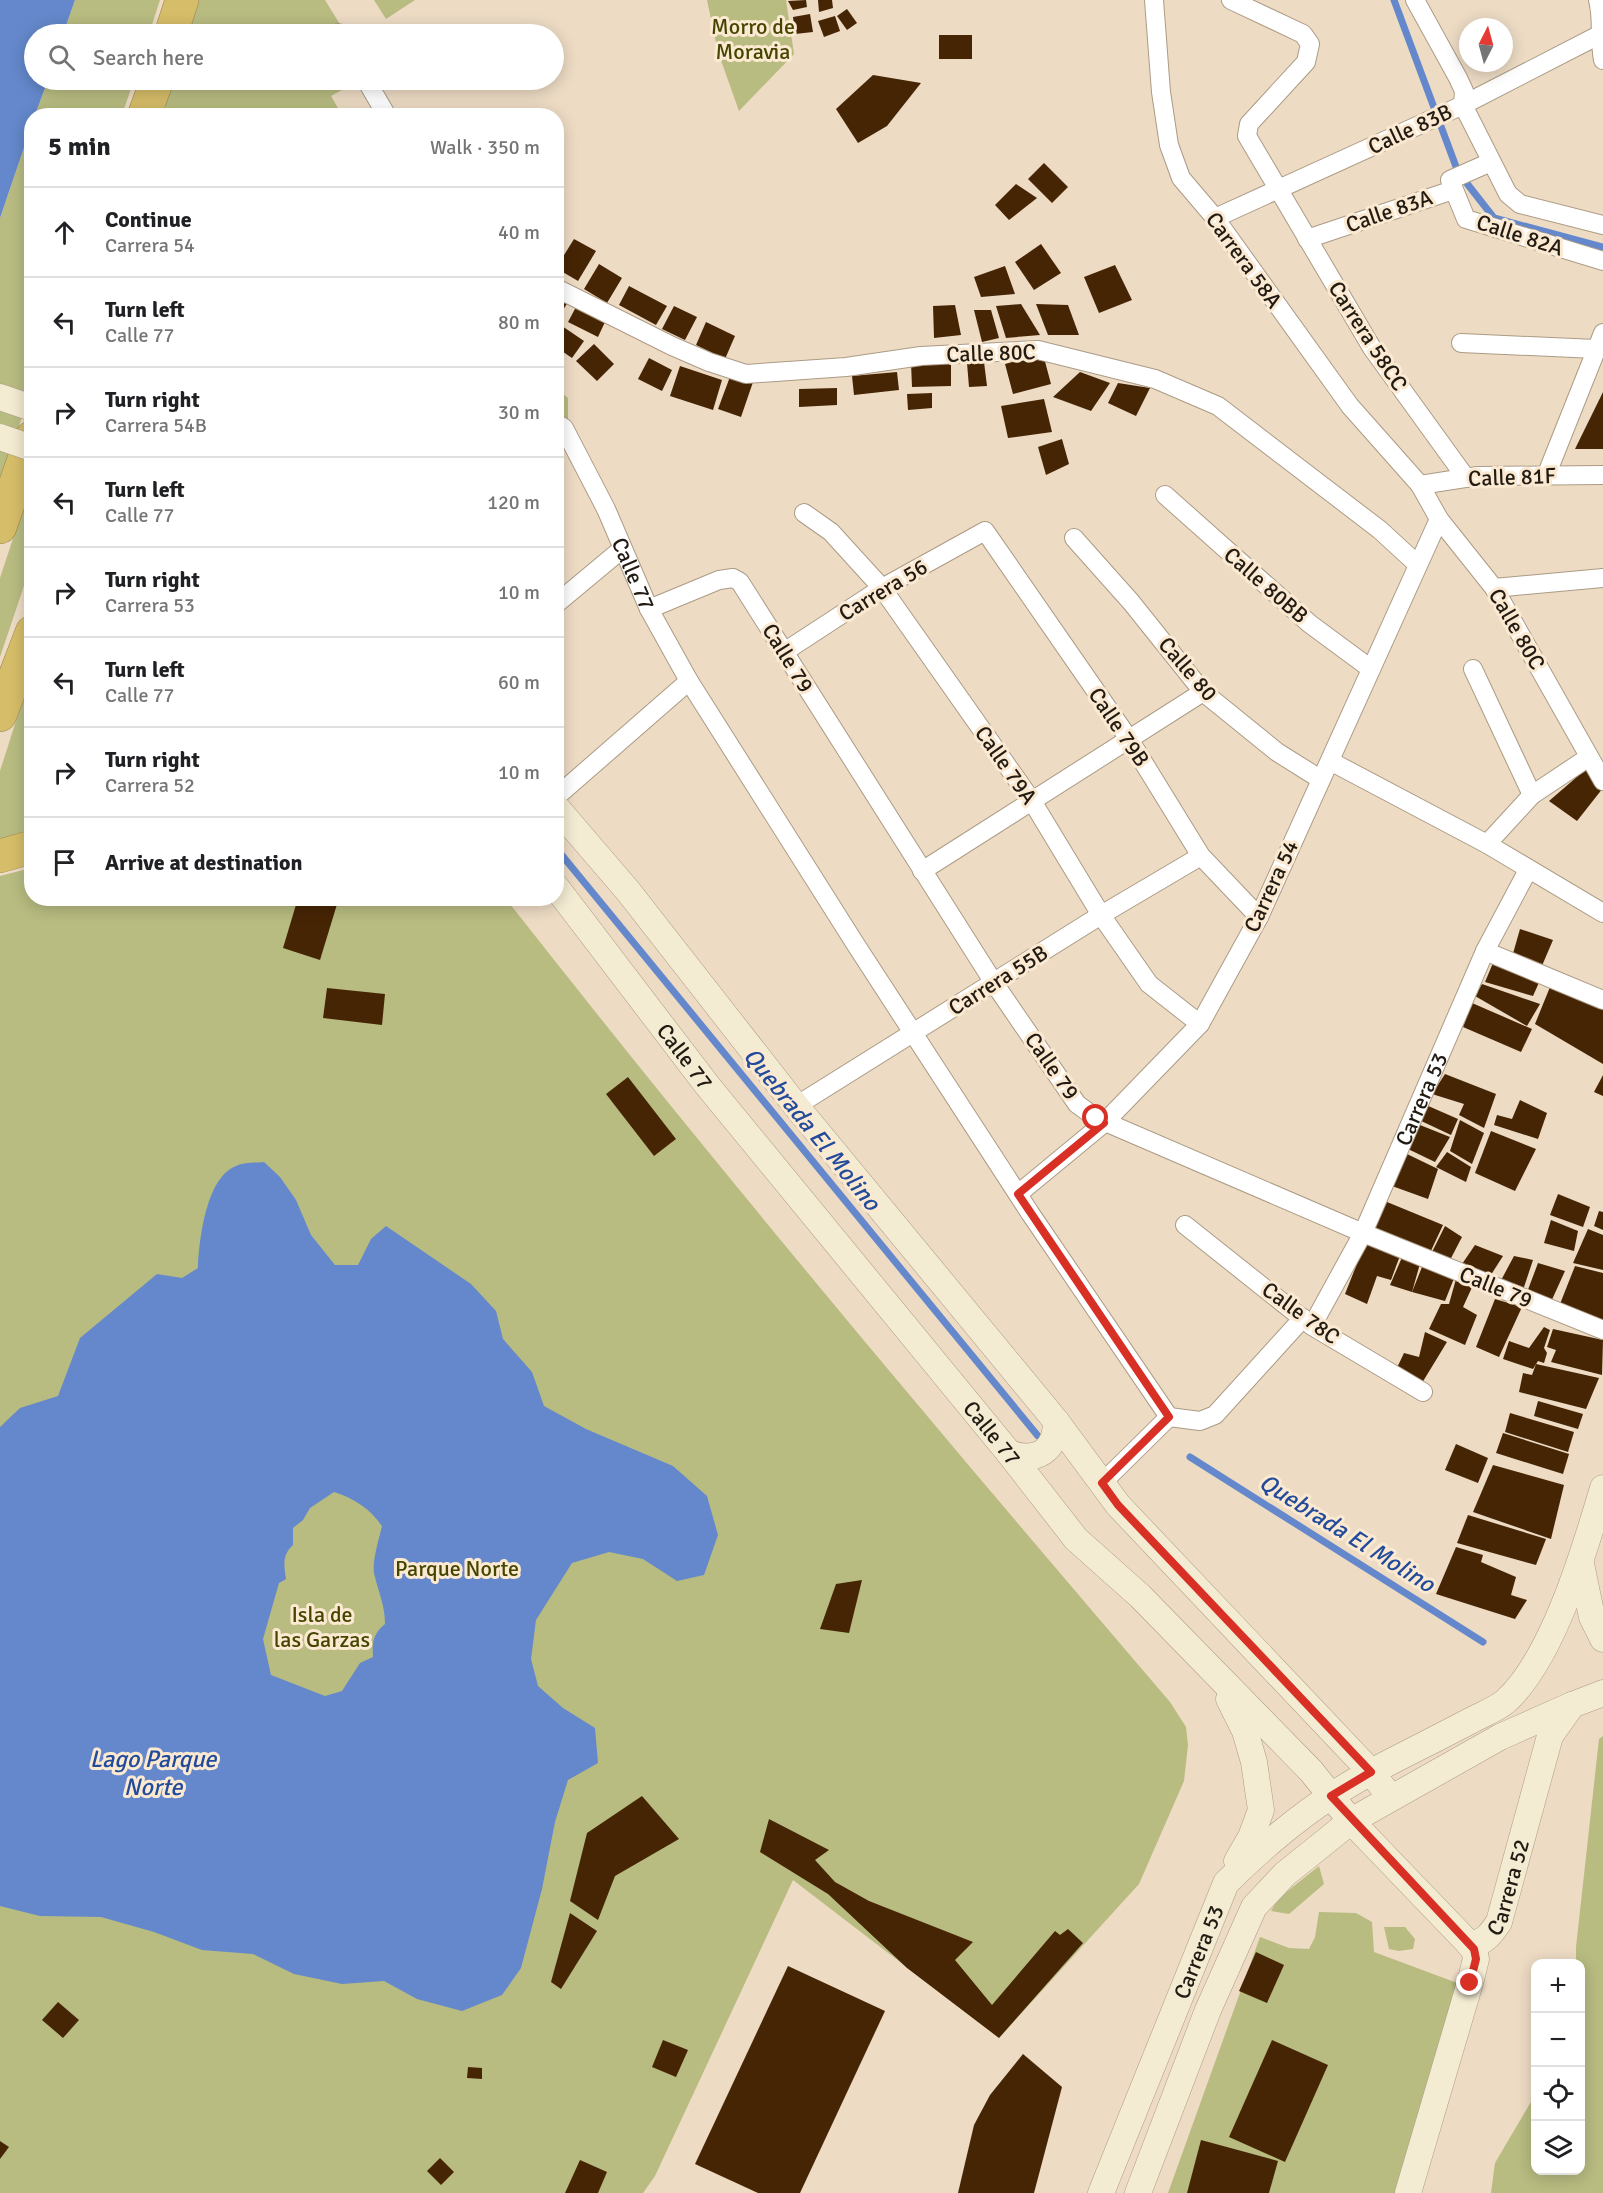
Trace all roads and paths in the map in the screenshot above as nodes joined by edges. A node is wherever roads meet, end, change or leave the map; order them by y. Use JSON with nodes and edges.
{"nodes":[{"id":1,"x":182,"y":0,"type":"edge"},
{"id":2,"x":1154,"y":0,"type":"edge"},
{"id":3,"x":1231,"y":0,"type":"edge"},
{"id":4,"x":1415,"y":0,"type":"edge"},
{"id":5,"x":1598,"y":0,"type":"edge"},
{"id":6,"x":174,"y":24,"type":"edge"},
{"id":7,"x":1602,"y":33,"type":"edge"},
{"id":8,"x":1603,"y":60,"type":"edge"},
{"id":9,"x":153,"y":90,"type":"edge"},
{"id":10,"x":156,"y":90,"type":"edge"},
{"id":11,"x":372,"y":90,"type":"edge"},
{"id":12,"x":1463,"y":105,"type":"junction"},
{"id":13,"x":147,"y":108,"type":"edge"},
{"id":14,"x":157,"y":108,"type":"edge"},
{"id":15,"x":382,"y":108,"type":"edge"},
{"id":16,"x":1491,"y":162,"type":"junction"},
{"id":17,"x":1452,"y":185,"type":"junction"},
{"id":18,"x":1279,"y":189,"type":"junction"},
{"id":19,"x":1215,"y":218,"type":"junction"},
{"id":20,"x":1603,"y":225,"type":"edge"},
{"id":21,"x":1307,"y":239,"type":"junction"},
{"id":22,"x":1603,"y":261,"type":"edge"},
{"id":23,"x":564,"y":292,"type":"edge"},
{"id":24,"x":1600,"y":341,"type":"edge"},
{"id":25,"x":1461,"y":343,"type":"dead end"},
{"id":26,"x":0,"y":397,"type":"edge"},
{"id":27,"x":24,"y":405,"type":"edge"},
{"id":28,"x":564,"y":428,"type":"edge"},
{"id":29,"x":0,"y":437,"type":"edge"},
{"id":30,"x":24,"y":445,"type":"edge"},
{"id":31,"x":24,"y":460,"type":"edge"},
{"id":32,"x":1603,"y":475,"type":"edge"},
{"id":33,"x":1546,"y":476,"type":"junction"},
{"id":34,"x":1466,"y":478,"type":"junction"},
{"id":35,"x":1420,"y":485,"type":"junction"},
{"id":36,"x":1165,"y":495,"type":"dead end"},
{"id":37,"x":804,"y":513,"type":"dead end"},
{"id":38,"x":1439,"y":519,"type":"junction"},
{"id":39,"x":0,"y":527,"type":"edge"},
{"id":40,"x":985,"y":531,"type":"joint"},
{"id":41,"x":1074,"y":538,"type":"dead end"},
{"id":42,"x":622,"y":549,"type":"junction"},
{"id":43,"x":1417,"y":564,"type":"junction"},
{"id":44,"x":1603,"y":578,"type":"edge"},
{"id":45,"x":882,"y":588,"type":"junction"},
{"id":46,"x":1494,"y":588,"type":"junction"},
{"id":47,"x":564,"y":597,"type":"edge"},
{"id":48,"x":649,"y":609,"type":"junction"},
{"id":49,"x":784,"y":652,"type":"junction"},
{"id":50,"x":24,"y":653,"type":"edge"},
{"id":51,"x":1371,"y":669,"type":"junction"},
{"id":52,"x":1473,"y":669,"type":"dead end"},
{"id":53,"x":689,"y":681,"type":"junction"},
{"id":54,"x":1203,"y":692,"type":"junction"},
{"id":55,"x":0,"y":714,"type":"edge"},
{"id":56,"x":1129,"y":739,"type":"junction"},
{"id":57,"x":1589,"y":757,"type":"junction"},
{"id":58,"x":1330,"y":761,"type":"junction"},
{"id":59,"x":1320,"y":779,"type":"junction"},
{"id":60,"x":1603,"y":781,"type":"edge"},
{"id":61,"x":564,"y":790,"type":"edge"},
{"id":62,"x":1532,"y":795,"type":"junction"},
{"id":63,"x":1032,"y":801,"type":"junction"},
{"id":64,"x":564,"y":816,"type":"edge"},
{"id":65,"x":1487,"y":844,"type":"junction"},
{"id":66,"x":24,"y":849,"type":"edge"},
{"id":67,"x":0,"y":856,"type":"edge"},
{"id":68,"x":1201,"y":856,"type":"junction"},
{"id":69,"x":1528,"y":870,"type":"junction"},
{"id":70,"x":922,"y":871,"type":"junction"},
{"id":71,"x":564,"y":897,"type":"edge"},
{"id":72,"x":1603,"y":913,"type":"edge"},
{"id":73,"x":1101,"y":915,"type":"junction"},
{"id":74,"x":1259,"y":917,"type":"junction"},
{"id":75,"x":1485,"y":951,"type":"junction"},
{"id":76,"x":994,"y":983,"type":"junction"},
{"id":77,"x":1603,"y":1000,"type":"edge"},
{"id":78,"x":1200,"y":1024,"type":"junction"},
{"id":79,"x":914,"y":1032,"type":"junction"},
{"id":80,"x":796,"y":1106,"type":"junction"},
{"id":81,"x":1104,"y":1123,"type":"junction"},
{"id":82,"x":1018,"y":1194,"type":"junction"},
{"id":83,"x":1185,"y":1225,"type":"dead end"},
{"id":84,"x":1363,"y":1233,"type":"junction"},
{"id":85,"x":1308,"y":1322,"type":"junction"},
{"id":86,"x":1603,"y":1330,"type":"edge"},
{"id":87,"x":1423,"y":1392,"type":"dead end"},
{"id":88,"x":1169,"y":1417,"type":"junction"},
{"id":89,"x":1056,"y":1421,"type":"junction"},
{"id":90,"x":1009,"y":1453,"type":"junction"},
{"id":91,"x":1102,"y":1483,"type":"junction"},
{"id":92,"x":1603,"y":1488,"type":"edge"},
{"id":93,"x":1581,"y":1564,"type":"junction"},
{"id":94,"x":1603,"y":1639,"type":"edge"},
{"id":95,"x":1222,"y":1682,"type":"junction"},
{"id":96,"x":1603,"y":1693,"type":"edge"},
{"id":97,"x":1572,"y":1705,"type":"junction"},
{"id":98,"x":1371,"y":1772,"type":"junction"},
{"id":99,"x":1331,"y":1796,"type":"junction"},
{"id":100,"x":1391,"y":1797,"type":"junction"},
{"id":101,"x":1351,"y":1821,"type":"junction"},
{"id":102,"x":1226,"y":1883,"type":"junction"},
{"id":103,"x":1469,"y":1944,"type":"junction"},
{"id":104,"x":1101,"y":2193,"type":"edge"},
{"id":105,"x":1138,"y":2193,"type":"edge"},
{"id":106,"x":1408,"y":2193,"type":"edge"}],
"edges":[{"from":1,"to":6,"type":"highway"},
{"from":2,"to":19,"type":"street","name":"Carrera 58A"},
{"from":3,"to":18,"type":"street","name":"Carrera 58CC"},
{"from":4,"to":12,"type":"street","name":"Calle 82A"},
{"from":5,"to":7,"type":"street"},
{"from":7,"to":8,"type":"street"},
{"from":7,"to":12,"type":"street","name":"Calle 83B"},
{"from":9,"to":13,"type":"highway"},
{"from":10,"to":14,"type":"highway"},
{"from":11,"to":15,"type":"street"},
{"from":12,"to":16,"type":"street","name":"Calle 82A"},
{"from":12,"to":18,"type":"street","name":"Calle 83B"},
{"from":16,"to":17,"type":"street","name":"Calle 83A"},
{"from":16,"to":20,"type":"street","name":"Calle 82A"},
{"from":17,"to":21,"type":"street","name":"Calle 83A"},
{"from":17,"to":22,"type":"street","name":"Calle 82A"},
{"from":18,"to":19,"type":"street","name":"Calle 83B"},
{"from":18,"to":21,"type":"street","name":"Carrera 58CC"},
{"from":19,"to":35,"type":"street","name":"Carrera 58A"},
{"from":21,"to":34,"type":"street","name":"Carrera 58CC"},
{"from":23,"to":43,"type":"street","name":"Calle 80C"},
{"from":24,"to":25,"type":"street"},
{"from":24,"to":33,"type":"street"},
{"from":26,"to":27,"type":"main road"},
{"from":28,"to":42,"type":"street","name":"Calle 77"},
{"from":29,"to":30,"type":"main road","bridge":true},
{"from":31,"to":39,"type":"highway"},
{"from":32,"to":33,"type":"street","name":"Calle 81F"},
{"from":33,"to":34,"type":"street","name":"Calle 81F"},
{"from":34,"to":35,"type":"street","name":"Calle 81F"},
{"from":35,"to":38,"type":"street","name":"Calle 80C"},
{"from":36,"to":51,"type":"street","name":"Calle 80BB"},
{"from":37,"to":45,"type":"street","name":"Calle 79A"},
{"from":38,"to":43,"type":"street","name":"Carrera 54"},
{"from":38,"to":46,"type":"street","name":"Calle 80C"},
{"from":40,"to":45,"type":"street","name":"Carrera 56"},
{"from":40,"to":56,"type":"street","name":"Calle 79B"},
{"from":41,"to":54,"type":"street","name":"Calle 80"},
{"from":42,"to":47,"type":"street"},
{"from":42,"to":48,"type":"street","name":"Calle 77"},
{"from":43,"to":51,"type":"street","name":"Carrera 54"},
{"from":44,"to":46,"type":"street"},
{"from":45,"to":49,"type":"street","name":"Carrera 56"},
{"from":45,"to":63,"type":"street","name":"Calle 79A"},
{"from":46,"to":57,"type":"street","name":"Calle 80C"},
{"from":48,"to":49,"type":"street","name":"Calle 79"},
{"from":48,"to":53,"type":"street","name":"Calle 77"},
{"from":49,"to":70,"type":"street","name":"Calle 79"},
{"from":50,"to":55,"type":"highway"},
{"from":51,"to":58,"type":"street","name":"Carrera 54"},
{"from":52,"to":62,"type":"street"},
{"from":53,"to":61,"type":"street"},
{"from":53,"to":79,"type":"street","name":"Calle 77"},
{"from":54,"to":56,"type":"street"},
{"from":54,"to":59,"type":"street","name":"Calle 80"},
{"from":56,"to":63,"type":"street"},
{"from":56,"to":68,"type":"street","name":"Calle 79B"},
{"from":57,"to":60,"type":"street","name":"Calle 80C"},
{"from":57,"to":62,"type":"street"},
{"from":58,"to":59,"type":"street","name":"Carrera 54"},
{"from":58,"to":65,"type":"street"},
{"from":59,"to":74,"type":"street","name":"Carrera 54"},
{"from":62,"to":65,"type":"street"},
{"from":63,"to":70,"type":"street"},
{"from":63,"to":73,"type":"street","name":"Calle 79A"},
{"from":64,"to":80,"type":"main road"},
{"from":65,"to":69,"type":"street"},
{"from":66,"to":67,"type":"highway"},
{"from":68,"to":73,"type":"street","name":"Carrera 55B"},
{"from":68,"to":74,"type":"street","name":"Calle 79B"},
{"from":69,"to":72,"type":"street"},
{"from":69,"to":75,"type":"street","name":"Carrera 53"},
{"from":70,"to":76,"type":"street","name":"Calle 79"},
{"from":71,"to":90,"type":"main road","name":"Calle 77"},
{"from":73,"to":76,"type":"street","name":"Carrera 55B"},
{"from":73,"to":78,"type":"street","name":"Calle 79A"},
{"from":74,"to":78,"type":"street","name":"Carrera 54"},
{"from":75,"to":77,"type":"street"},
{"from":75,"to":84,"type":"street","name":"Carrera 53"},
{"from":76,"to":79,"type":"street","name":"Carrera 55B"},
{"from":76,"to":81,"type":"street","name":"Calle 79"},
{"from":78,"to":81,"type":"street","name":"Carrera 54"},
{"from":79,"to":80,"type":"street","name":"Carrera 55B"},
{"from":79,"to":82,"type":"street","name":"Calle 77"},
{"from":80,"to":89,"type":"main road"},
{"from":81,"to":82,"type":"street","name":"Carrera 54"},
{"from":81,"to":84,"type":"street","name":"Calle 79"},
{"from":82,"to":88,"type":"street","name":"Calle 77"},
{"from":83,"to":85,"type":"street","name":"Calle 78C"},
{"from":84,"to":85,"type":"street","name":"Carrera 53"},
{"from":84,"to":86,"type":"street","name":"Calle 79"},
{"from":85,"to":87,"type":"street","name":"Calle 78C"},
{"from":85,"to":88,"type":"street","name":"Carrera 53"},
{"from":88,"to":91,"type":"street"},
{"from":89,"to":90,"type":"main road"},
{"from":89,"to":91,"type":"main road"},
{"from":90,"to":95,"type":"main road","name":"Calle 77"},
{"from":91,"to":98,"type":"main road"},
{"from":92,"to":93,"type":"main road"},
{"from":93,"to":94,"type":"main road"},
{"from":93,"to":98,"type":"main road"},
{"from":95,"to":99,"type":"main road","name":"Calle 77"},
{"from":95,"to":102,"type":"main road"},
{"from":96,"to":97,"type":"main road"},
{"from":97,"to":100,"type":"main road"},
{"from":97,"to":103,"type":"main road","name":"Carrera 52"},
{"from":98,"to":99,"type":"main road","name":"Carrera 53"},
{"from":98,"to":100,"type":"main road"},
{"from":99,"to":101,"type":"main road","name":"Calle 77"},
{"from":99,"to":102,"type":"main road","name":"Carrera 53"},
{"from":100,"to":101,"type":"main road"},
{"from":101,"to":103,"type":"main road","name":"Calle 77"},
{"from":101,"to":105,"type":"main road","name":"Carrera 53"},
{"from":102,"to":104,"type":"main road","name":"Carrera 53"},
{"from":103,"to":106,"type":"main road","name":"Carrera 52"}]}
